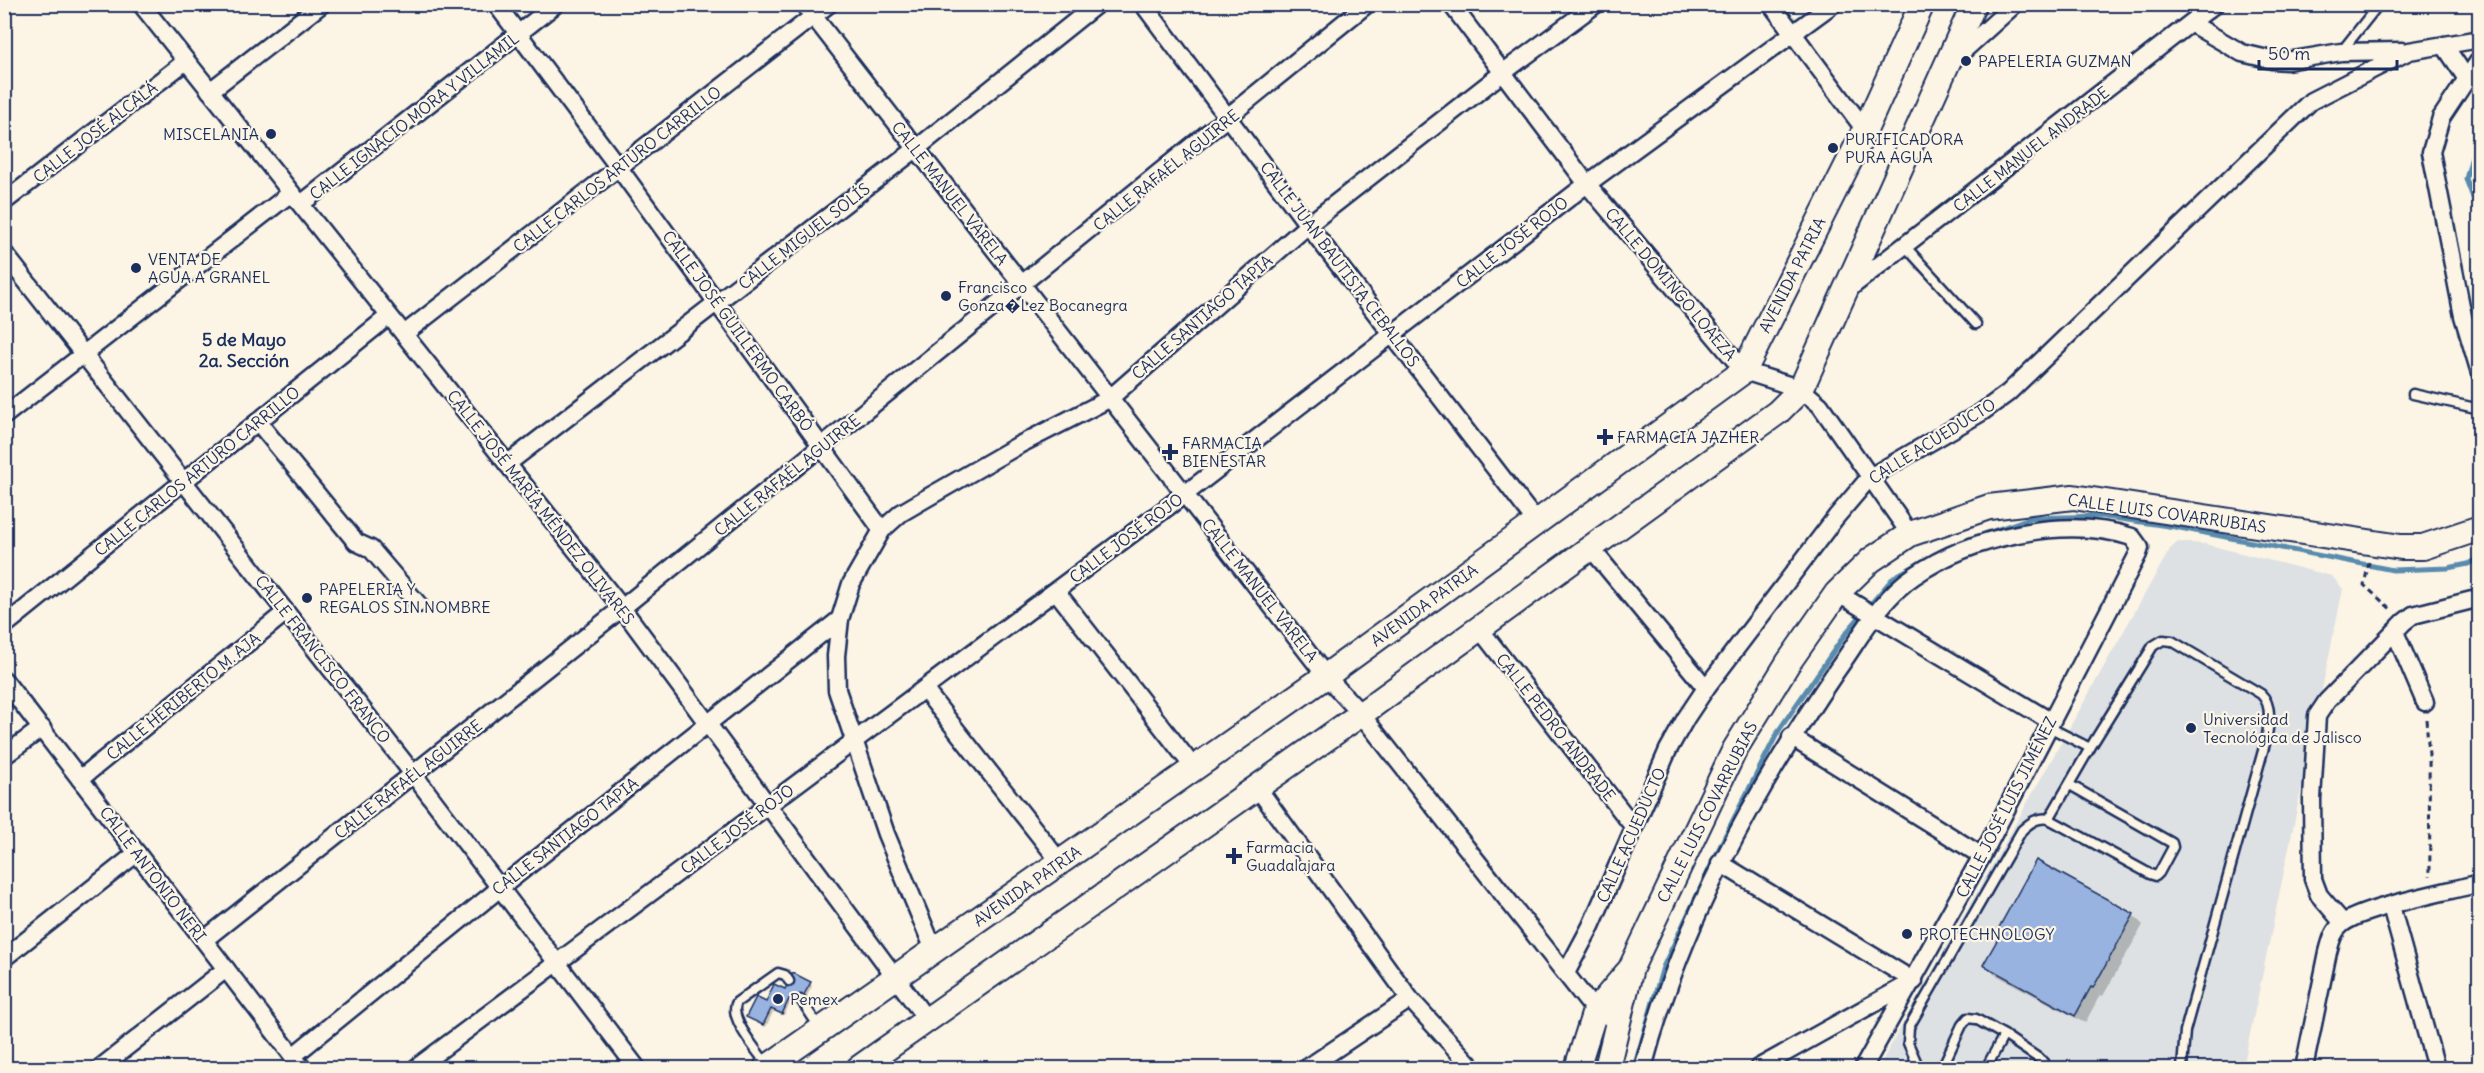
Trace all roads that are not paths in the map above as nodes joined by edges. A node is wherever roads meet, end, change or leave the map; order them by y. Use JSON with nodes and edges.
{"nodes":[{"id":1,"x":141,"y":4,"type":"edge"},
{"id":2,"x":322,"y":4,"type":"edge"},
{"id":3,"x":496,"y":4,"type":"edge"},
{"id":4,"x":556,"y":4,"type":"edge"},
{"id":5,"x":829,"y":4,"type":"edge"},
{"id":6,"x":1097,"y":4,"type":"edge"},
{"id":7,"x":1143,"y":4,"type":"edge"},
{"id":8,"x":1367,"y":4,"type":"edge"},
{"id":9,"x":1451,"y":4,"type":"edge"},
{"id":10,"x":1596,"y":4,"type":"edge"},
{"id":11,"x":1771,"y":4,"type":"edge"},
{"id":12,"x":1833,"y":4,"type":"edge"},
{"id":13,"x":1922,"y":4,"type":"edge"},
{"id":14,"x":1974,"y":4,"type":"edge"},
{"id":15,"x":2016,"y":4,"type":"edge"},
{"id":16,"x":2215,"y":4,"type":"edge"},
{"id":17,"x":2379,"y":4,"type":"edge"},
{"id":18,"x":809,"y":10,"type":"edge"},
{"id":19,"x":2192,"y":24,"type":"junction"},
{"id":20,"x":518,"y":34,"type":"junction"},
{"id":21,"x":1793,"y":34,"type":"junction"},
{"id":22,"x":2480,"y":39,"type":"edge"},
{"id":23,"x":2444,"y":45,"type":"junction"},
{"id":24,"x":2409,"y":51,"type":"junction"},
{"id":25,"x":2341,"y":52,"type":"junction"},
{"id":26,"x":2480,"y":59,"type":"edge"},
{"id":27,"x":186,"y":61,"type":"junction"},
{"id":28,"x":1947,"y":66,"type":"junction"},
{"id":29,"x":1501,"y":74,"type":"junction"},
{"id":30,"x":2467,"y":78,"type":"junction"},
{"id":31,"x":210,"y":91,"type":"junction"},
{"id":32,"x":1230,"y":118,"type":"junction"},
{"id":33,"x":1865,"y":130,"type":"junction"},
{"id":34,"x":916,"y":149,"type":"junction"},
{"id":35,"x":619,"y":168,"type":"junction"},
{"id":36,"x":1587,"y":184,"type":"junction"},
{"id":37,"x":296,"y":198,"type":"junction"},
{"id":38,"x":4,"y":202,"type":"edge"},
{"id":39,"x":1308,"y":225,"type":"junction"},
{"id":40,"x":1905,"y":246,"type":"junction"},
{"id":41,"x":4,"y":253,"type":"edge"},
{"id":42,"x":1023,"y":286,"type":"junction"},
{"id":43,"x":1845,"y":292,"type":"junction"},
{"id":44,"x":716,"y":303,"type":"junction"},
{"id":45,"x":389,"y":316,"type":"junction"},
{"id":46,"x":2471,"y":316,"type":"edge"},
{"id":47,"x":1976,"y":324,"type":"dead end"},
{"id":48,"x":1393,"y":333,"type":"junction"},
{"id":49,"x":404,"y":334,"type":"junction"},
{"id":50,"x":84,"y":354,"type":"junction"},
{"id":51,"x":1744,"y":371,"type":"junction"},
{"id":52,"x":2480,"y":373,"type":"edge"},
{"id":53,"x":1801,"y":389,"type":"junction"},
{"id":54,"x":2413,"y":394,"type":"dead end"},
{"id":55,"x":1109,"y":399,"type":"junction"},
{"id":56,"x":2480,"y":409,"type":"edge"},
{"id":57,"x":4,"y":416,"type":"edge"},
{"id":58,"x":258,"y":422,"type":"junction"},
{"id":59,"x":822,"y":447,"type":"junction"},
{"id":60,"x":507,"y":464,"type":"junction"},
{"id":61,"x":1870,"y":477,"type":"junction"},
{"id":62,"x":184,"y":481,"type":"junction"},
{"id":63,"x":1185,"y":494,"type":"junction"},
{"id":64,"x":1537,"y":523,"type":"junction"},
{"id":65,"x":2480,"y":528,"type":"edge"},
{"id":66,"x":882,"y":530,"type":"junction"},
{"id":67,"x":1910,"y":534,"type":"junction"},
{"id":68,"x":1590,"y":547,"type":"junction"},
{"id":69,"x":1056,"y":591,"type":"junction"},
{"id":70,"x":1845,"y":597,"type":"junction"},
{"id":71,"x":2480,"y":598,"type":"edge"},
{"id":72,"x":418,"y":604,"type":"dead end"},
{"id":73,"x":622,"y":608,"type":"junction"},
{"id":74,"x":286,"y":612,"type":"junction"},
{"id":75,"x":1872,"y":613,"type":"junction"},
{"id":76,"x":840,"y":619,"type":"junction"},
{"id":77,"x":4,"y":626,"type":"edge"},
{"id":78,"x":2400,"y":627,"type":"junction"},
{"id":79,"x":1479,"y":628,"type":"junction"},
{"id":80,"x":1326,"y":676,"type":"junction"},
{"id":81,"x":4,"y":680,"type":"edge"},
{"id":82,"x":1706,"y":688,"type":"junction"},
{"id":83,"x":924,"y":689,"type":"junction"},
{"id":84,"x":2425,"y":702,"type":"road end"},
{"id":85,"x":1361,"y":714,"type":"junction"},
{"id":86,"x":708,"y":724,"type":"junction"},
{"id":87,"x":2049,"y":724,"type":"junction"},
{"id":88,"x":42,"y":728,"type":"junction"},
{"id":89,"x":1791,"y":737,"type":"junction"},
{"id":90,"x":854,"y":742,"type":"junction"},
{"id":91,"x":2090,"y":748,"type":"junction"},
{"id":92,"x":4,"y":756,"type":"edge"},
{"id":93,"x":1194,"y":768,"type":"junction"},
{"id":94,"x":414,"y":775,"type":"junction"},
{"id":95,"x":80,"y":779,"type":"junction"},
{"id":96,"x":2070,"y":785,"type":"junction"},
{"id":97,"x":1257,"y":787,"type":"junction"},
{"id":98,"x":768,"y":805,"type":"junction"},
{"id":99,"x":2049,"y":819,"type":"junction"},
{"id":100,"x":1633,"y":826,"type":"junction"},
{"id":101,"x":137,"y":853,"type":"junction"},
{"id":102,"x":1982,"y":856,"type":"junction"},
{"id":103,"x":1060,"y":862,"type":"junction"},
{"id":104,"x":1720,"y":863,"type":"junction"},
{"id":105,"x":2480,"y":883,"type":"edge"},
{"id":106,"x":500,"y":888,"type":"junction"},
{"id":107,"x":2391,"y":906,"type":"junction"},
{"id":108,"x":2343,"y":923,"type":"junction"},
{"id":109,"x":204,"y":940,"type":"junction"},
{"id":110,"x":934,"y":950,"type":"junction"},
{"id":111,"x":4,"y":958,"type":"edge"},
{"id":112,"x":558,"y":963,"type":"junction"},
{"id":113,"x":1630,"y":968,"type":"junction"},
{"id":114,"x":226,"y":969,"type":"junction"},
{"id":115,"x":1566,"y":973,"type":"junction"},
{"id":116,"x":896,"y":977,"type":"junction"},
{"id":117,"x":789,"y":981,"type":"dead end"},
{"id":118,"x":1914,"y":981,"type":"junction"},
{"id":119,"x":1410,"y":999,"type":"junction"},
{"id":120,"x":801,"y":1000,"type":"dead end"},
{"id":121,"x":1595,"y":1011,"type":"junction"},
{"id":122,"x":927,"y":1020,"type":"junction"},
{"id":123,"x":1618,"y":1021,"type":"junction"},
{"id":124,"x":820,"y":1030,"type":"junction"},
{"id":125,"x":2004,"y":1035,"type":"junction"},
{"id":126,"x":297,"y":1062,"type":"edge"},
{"id":127,"x":100,"y":1068,"type":"edge"},
{"id":128,"x":416,"y":1068,"type":"edge"},
{"id":129,"x":637,"y":1068,"type":"edge"},
{"id":130,"x":767,"y":1068,"type":"edge"},
{"id":131,"x":859,"y":1068,"type":"edge"},
{"id":132,"x":1307,"y":1068,"type":"edge"},
{"id":133,"x":1473,"y":1068,"type":"edge"},
{"id":134,"x":1578,"y":1068,"type":"edge"},
{"id":135,"x":1607,"y":1068,"type":"edge"},
{"id":136,"x":1643,"y":1068,"type":"edge"},
{"id":137,"x":1758,"y":1068,"type":"edge"},
{"id":138,"x":1863,"y":1068,"type":"edge"},
{"id":139,"x":1919,"y":1068,"type":"edge"},
{"id":140,"x":1942,"y":1068,"type":"edge"},
{"id":141,"x":1986,"y":1068,"type":"edge"},
{"id":142,"x":2043,"y":1068,"type":"edge"},
{"id":143,"x":2182,"y":1068,"type":"edge"},
{"id":144,"x":2304,"y":1068,"type":"edge"},
{"id":145,"x":2436,"y":1068,"type":"edge"}],
"edges":[{"from":1,"to":27,"type":"street","name":"CALLE JOSÉ MARÍA MÉNDEZ OLIVARES"},
{"from":2,"to":31,"type":"street"},
{"from":3,"to":20,"type":"street","name":"CALLE JOSÉ GUILLERMO CARBÓ"},
{"from":4,"to":20,"type":"street","name":"CALLE IGNACIO MORA Y VILLAMIL"},
{"from":5,"to":18,"type":"street","name":"CALLE CARLOS ARTURO CARRILLO"},
{"from":6,"to":34,"type":"street","name":"CALLE MIGUEL SOLÍS"},
{"from":7,"to":32,"type":"street","name":"CALLE JUAN BAUTISTA CEBALLOS"},
{"from":8,"to":32,"type":"street","name":"CALLE RAFAÉL AGUIRRE"},
{"from":9,"to":29,"type":"street","name":"CALLE DOMINGO LOAEZA"},
{"from":10,"to":29,"type":"street","name":"CALLE SANTIAGO TAPIA"},
{"from":11,"to":21,"type":"street"},
{"from":12,"to":21,"type":"street","name":"CALLE JOSÉ ROJO"},
{"from":13,"to":33,"type":"street","name":"AVENIDA PATRIA"},
{"from":14,"to":28,"type":"street"},
{"from":15,"to":28,"type":"street"},
{"from":16,"to":19,"type":"street","name":"CALLE MANUEL ANDRADE"},
{"from":17,"to":25,"type":"lane"},
{"from":18,"to":34,"type":"street","name":"CALLE MANUEL VARELA"},
{"from":18,"to":35,"type":"street","name":"CALLE CARLOS ARTURO CARRILLO"},
{"from":19,"to":25,"type":"street"},
{"from":19,"to":40,"type":"street","name":"CALLE MANUEL ANDRADE"},
{"from":20,"to":35,"type":"street","name":"CALLE JOSÉ GUILLERMO CARBÓ"},
{"from":20,"to":37,"type":"street","name":"CALLE IGNACIO MORA Y VILLAMIL"},
{"from":21,"to":33,"type":"street"},
{"from":21,"to":36,"type":"street","name":"CALLE JOSÉ ROJO"},
{"from":22,"to":23,"type":"street","name":"CALLE ACUEDUCTO"},
{"from":23,"to":24,"type":"street","name":"CALLE ACUEDUCTO"},
{"from":23,"to":30,"type":"street"},
{"from":24,"to":25,"type":"street"},
{"from":24,"to":61,"type":"street","name":"CALLE ACUEDUCTO"},
{"from":26,"to":30,"type":"street"},
{"from":27,"to":31,"type":"street","name":"CALLE JOSÉ MARÍA MÉNDEZ OLIVARES"},
{"from":27,"to":38,"type":"street","name":"CALLE JOSÉ ALCALÁ"},
{"from":28,"to":43,"type":"street"},
{"from":29,"to":36,"type":"street","name":"CALLE DOMINGO LOAEZA"},
{"from":29,"to":39,"type":"street","name":"CALLE SANTIAGO TAPIA"},
{"from":30,"to":46,"type":"street"},
{"from":31,"to":37,"type":"street","name":"CALLE JOSÉ MARÍA MÉNDEZ OLIVARES"},
{"from":32,"to":39,"type":"street","name":"CALLE JUAN BAUTISTA CEBALLOS"},
{"from":32,"to":42,"type":"street","name":"CALLE RAFAÉL AGUIRRE"},
{"from":33,"to":51,"type":"street","name":"AVENIDA PATRIA"},
{"from":34,"to":42,"type":"street","name":"CALLE MANUEL VARELA"},
{"from":34,"to":44,"type":"street","name":"CALLE MIGUEL SOLÍS"},
{"from":35,"to":44,"type":"street","name":"CALLE JOSÉ GUILLERMO CARBÓ"},
{"from":35,"to":49,"type":"street","name":"CALLE CARLOS ARTURO CARRILLO"},
{"from":36,"to":48,"type":"street","name":"CALLE JOSÉ ROJO"},
{"from":36,"to":51,"type":"street","name":"CALLE DOMINGO LOAEZA"},
{"from":37,"to":45,"type":"street","name":"CALLE JOSÉ MARÍA MÉNDEZ OLIVARES"},
{"from":37,"to":50,"type":"street","name":"CALLE IGNACIO MORA Y VILLAMIL"},
{"from":39,"to":48,"type":"street","name":"CALLE JUAN BAUTISTA CEBALLOS"},
{"from":39,"to":55,"type":"street","name":"CALLE SANTIAGO TAPIA"},
{"from":40,"to":43,"type":"street","name":"CALLE MANUEL ANDRADE"},
{"from":40,"to":47,"type":"lane"},
{"from":41,"to":50,"type":"street","name":"CALLE FRANCISCO FRANCO"},
{"from":42,"to":55,"type":"street","name":"CALLE MANUEL VARELA"},
{"from":42,"to":59,"type":"street","name":"CALLE RAFAÉL AGUIRRE"},
{"from":43,"to":53,"type":"street"},
{"from":44,"to":59,"type":"street","name":"CALLE JOSÉ GUILLERMO CARBÓ"},
{"from":44,"to":60,"type":"street","name":"CALLE MIGUEL SOLÍS"},
{"from":45,"to":49,"type":"street","name":"CALLE JOSÉ MARÍA MÉNDEZ OLIVARES"},
{"from":45,"to":58,"type":"street","name":"CALLE CARLOS ARTURO CARRILLO"},
{"from":46,"to":52,"type":"street"},
{"from":48,"to":63,"type":"street","name":"CALLE JOSÉ ROJO"},
{"from":48,"to":64,"type":"street","name":"CALLE JUAN BAUTISTA CEBALLOS"},
{"from":49,"to":60,"type":"street","name":"CALLE JOSÉ MARÍA MÉNDEZ OLIVARES"},
{"from":50,"to":57,"type":"street","name":"CALLE IGNACIO MORA Y VILLAMIL"},
{"from":50,"to":62,"type":"street","name":"CALLE FRANCISCO FRANCO"},
{"from":51,"to":53,"type":"street","name":"CALLE DOMINGO LOAEZA"},
{"from":51,"to":64,"type":"street","name":"AVENIDA PATRIA"},
{"from":53,"to":61,"type":"street","name":"CALLE DOMINGO LOAEZA"},
{"from":53,"to":68,"type":"street"},
{"from":54,"to":56,"type":"lane"},
{"from":55,"to":63,"type":"street","name":"CALLE MANUEL VARELA"},
{"from":55,"to":66,"type":"street","name":"CALLE SANTIAGO TAPIA"},
{"from":58,"to":62,"type":"street","name":"CALLE CARLOS ARTURO CARRILLO"},
{"from":58,"to":72,"type":"street"},
{"from":59,"to":66,"type":"street","name":"CALLE JOSÉ GUILLERMO CARBÓ"},
{"from":59,"to":73,"type":"street","name":"CALLE RAFAÉL AGUIRRE"},
{"from":60,"to":73,"type":"street","name":"CALLE JOSÉ MARÍA MÉNDEZ OLIVARES"},
{"from":61,"to":67,"type":"street","name":"CALLE DOMINGO LOAEZA"},
{"from":61,"to":82,"type":"street","name":"CALLE ACUEDUCTO"},
{"from":62,"to":74,"type":"street","name":"CALLE FRANCISCO FRANCO"},
{"from":62,"to":77,"type":"street","name":"CALLE CARLOS ARTURO CARRILLO"},
{"from":63,"to":69,"type":"street","name":"CALLE JOSÉ ROJO"},
{"from":63,"to":80,"type":"street","name":"CALLE MANUEL VARELA"},
{"from":64,"to":80,"type":"street","name":"AVENIDA PATRIA"},
{"from":65,"to":67,"type":"street","name":"CALLE LUIS COVARRUBIAS"},
{"from":66,"to":76,"type":"street"},
{"from":67,"to":70,"type":"street","name":"CALLE LUIS COVARRUBIAS"},
{"from":68,"to":79,"type":"street"},
{"from":68,"to":82,"type":"street"},
{"from":69,"to":83,"type":"street","name":"CALLE JOSÉ ROJO"},
{"from":69,"to":93,"type":"street"},
{"from":70,"to":75,"type":"street"},
{"from":70,"to":113,"type":"street","name":"CALLE LUIS COVARRUBIAS"},
{"from":71,"to":78,"type":"street"},
{"from":73,"to":86,"type":"street","name":"CALLE JOSÉ MARÍA MÉNDEZ OLIVARES"},
{"from":73,"to":94,"type":"street","name":"CALLE RAFAÉL AGUIRRE"},
{"from":74,"to":94,"type":"street","name":"CALLE FRANCISCO FRANCO"},
{"from":74,"to":95,"type":"street","name":"CALLE HERIBERTO M. AJA"},
{"from":75,"to":87,"type":"street"},
{"from":75,"to":87,"type":"street","name":"CALLE JOSÉ LUIS JIMÉNEZ"},
{"from":75,"to":89,"type":"street"},
{"from":76,"to":86,"type":"street","name":"CALLE SANTIAGO TAPIA"},
{"from":76,"to":90,"type":"street"},
{"from":78,"to":84,"type":"street"},
{"from":78,"to":108,"type":"street"},
{"from":79,"to":85,"type":"street"},
{"from":79,"to":100,"type":"street","name":"CALLE PEDRO ANDRADE"},
{"from":80,"to":85,"type":"street","name":"CALLE MANUEL VARELA"},
{"from":80,"to":93,"type":"street","name":"AVENIDA PATRIA"},
{"from":81,"to":88,"type":"street","name":"CALLE ANTONIO NERI"},
{"from":82,"to":100,"type":"street","name":"CALLE ACUEDUCTO"},
{"from":83,"to":90,"type":"street","name":"CALLE JOSÉ ROJO"},
{"from":83,"to":103,"type":"street"},
{"from":85,"to":97,"type":"street"},
{"from":85,"to":115,"type":"street","name":"CALLE MANUEL VARELA"},
{"from":86,"to":98,"type":"street","name":"CALLE JOSÉ MARÍA MÉNDEZ OLIVARES"},
{"from":86,"to":106,"type":"street","name":"CALLE SANTIAGO TAPIA"},
{"from":87,"to":91,"type":"lane"},
{"from":87,"to":102,"type":"street","name":"CALLE JOSÉ LUIS JIMÉNEZ"},
{"from":88,"to":92,"type":"street"},
{"from":88,"to":95,"type":"street","name":"CALLE ANTONIO NERI"},
{"from":89,"to":102,"type":"street"},
{"from":89,"to":104,"type":"street"},
{"from":90,"to":98,"type":"street","name":"CALLE JOSÉ ROJO"},
{"from":90,"to":110,"type":"street"},
{"from":91,"to":96,"type":"lane"},
{"from":91,"to":143,"type":"lane"},
{"from":93,"to":103,"type":"street","name":"AVENIDA PATRIA"},
{"from":94,"to":106,"type":"street","name":"CALLE FRANCISCO FRANCO"},
{"from":94,"to":109,"type":"street","name":"CALLE RAFAÉL AGUIRRE"},
{"from":95,"to":101,"type":"street","name":"CALLE ANTONIO NERI"},
{"from":96,"to":99,"type":"lane"},
{"from":96,"to":99,"type":"lane"},
{"from":97,"to":119,"type":"street"},
{"from":97,"to":122,"type":"street"},
{"from":98,"to":112,"type":"street","name":"CALLE JOSÉ ROJO"},
{"from":98,"to":116,"type":"street","name":"CALLE JOSÉ MARÍA MÉNDEZ OLIVARES"},
{"from":99,"to":139,"type":"lane"},
{"from":100,"to":115,"type":"street","name":"CALLE ACUEDUCTO"},
{"from":101,"to":109,"type":"street","name":"CALLE ANTONIO NERI"},
{"from":101,"to":111,"type":"street"},
{"from":102,"to":118,"type":"street","name":"CALLE JOSÉ LUIS JIMÉNEZ"},
{"from":103,"to":110,"type":"street","name":"AVENIDA PATRIA"},
{"from":104,"to":118,"type":"street"},
{"from":104,"to":136,"type":"street"},
{"from":105,"to":107,"type":"street"},
{"from":106,"to":112,"type":"street","name":"CALLE FRANCISCO FRANCO"},
{"from":106,"to":126,"type":"street","name":"CALLE SANTIAGO TAPIA"},
{"from":107,"to":108,"type":"street"},
{"from":107,"to":145,"type":"street"},
{"from":108,"to":144,"type":"street"},
{"from":109,"to":114,"type":"street","name":"CALLE ANTONIO NERI"},
{"from":110,"to":116,"type":"street","name":"AVENIDA PATRIA"},
{"from":112,"to":128,"type":"street","name":"CALLE JOSÉ ROJO"},
{"from":112,"to":129,"type":"street","name":"CALLE FRANCISCO FRANCO"},
{"from":113,"to":121,"type":"street","name":"CALLE LUIS COVARRUBIAS"},
{"from":113,"to":123,"type":"street","name":"CALLE LUIS COVARRUBIAS"},
{"from":114,"to":126,"type":"street","name":"CALLE ANTONIO NERI"},
{"from":114,"to":127,"type":"street"},
{"from":115,"to":121,"type":"street","name":"CALLE MANUEL VARELA"},
{"from":116,"to":122,"type":"street","name":"CALLE JOSÉ MARÍA MÉNDEZ OLIVARES"},
{"from":116,"to":124,"type":"street","name":"AVENIDA PATRIA"},
{"from":117,"to":130,"type":"lane"},
{"from":118,"to":137,"type":"street"},
{"from":118,"to":138,"type":"street","name":"CALLE JOSÉ LUIS JIMÉNEZ"},
{"from":119,"to":132,"type":"street"},
{"from":119,"to":133,"type":"street"},
{"from":120,"to":124,"type":"lane"},
{"from":121,"to":123,"type":"street","name":"CALLE MANUEL VARELA"},
{"from":121,"to":134,"type":"street","name":"CALLE LUIS COVARRUBIAS"},
{"from":122,"to":131,"type":"street"},
{"from":123,"to":135,"type":"street","name":"CALLE LUIS COVARRUBIAS"},
{"from":124,"to":130,"type":"street","name":"AVENIDA PATRIA"},
{"from":125,"to":140,"type":"lane"},
{"from":125,"to":141,"type":"lane"},
{"from":125,"to":142,"type":"lane"}]}
